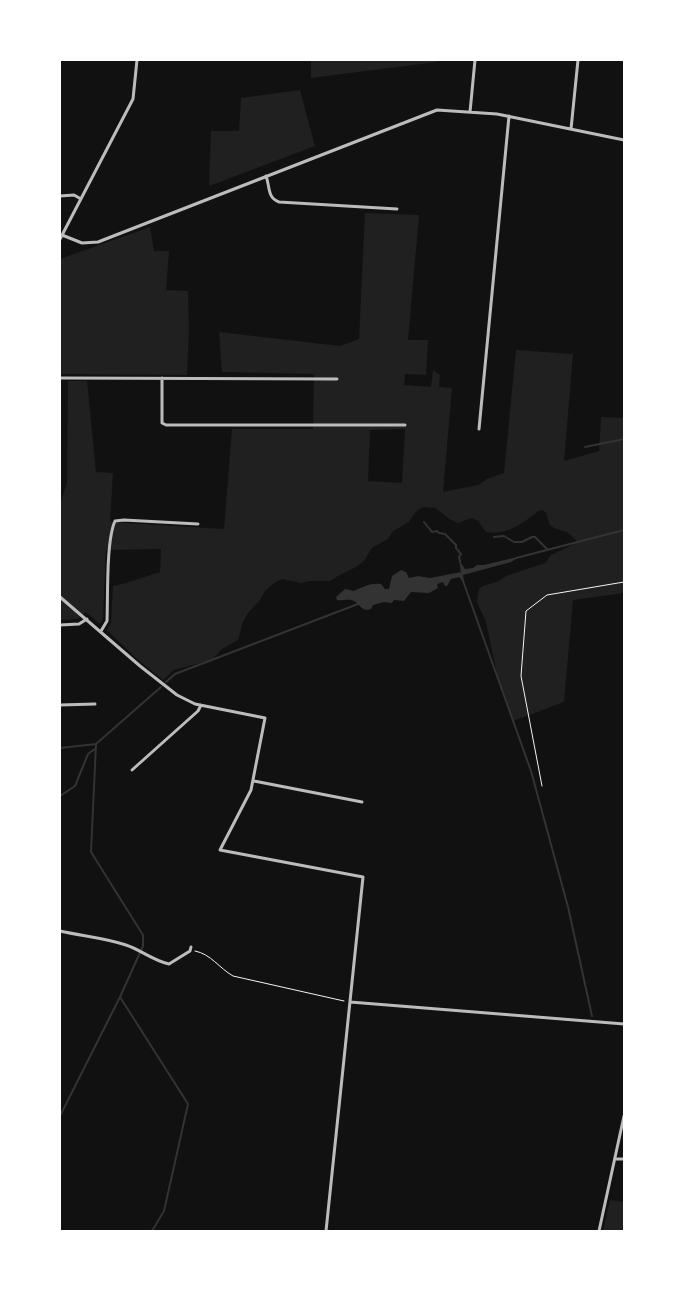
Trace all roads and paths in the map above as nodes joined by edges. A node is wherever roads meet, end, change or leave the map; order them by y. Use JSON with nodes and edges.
{"nodes":[{"id":1,"x":137,"y":60,"type":"edge"},
{"id":2,"x":475,"y":60,"type":"edge"},
{"id":3,"x":578,"y":60,"type":"edge"},
{"id":4,"x":470,"y":112,"type":"junction"},
{"id":5,"x":509,"y":116,"type":"junction"},
{"id":6,"x":571,"y":129,"type":"junction"},
{"id":7,"x":624,"y":140,"type":"edge"},
{"id":8,"x":266,"y":176,"type":"junction"},
{"id":9,"x":60,"y":196,"type":"edge"},
{"id":10,"x":81,"y":199,"type":"junction"},
{"id":11,"x":397,"y":208,"type":"dead end"},
{"id":12,"x":61,"y":237,"type":"edge"},
{"id":13,"x":60,"y":378,"type":"edge"},
{"id":14,"x":162,"y":378,"type":"junction"},
{"id":15,"x":337,"y":379,"type":"dead end"},
{"id":16,"x":405,"y":425,"type":"dead end"},
{"id":17,"x":479,"y":429,"type":"dead end"},
{"id":18,"x":198,"y":524,"type":"dead end"},
{"id":19,"x":624,"y":582,"type":"edge"},
{"id":20,"x":60,"y":597,"type":"edge"},
{"id":21,"x":87,"y":619,"type":"junction"},
{"id":22,"x":60,"y":625,"type":"edge"},
{"id":23,"x":101,"y":630,"type":"junction"},
{"id":24,"x":95,"y":704,"type":"dead end"},
{"id":25,"x":201,"y":705,"type":"junction"},
{"id":26,"x":60,"y":706,"type":"edge"},
{"id":27,"x":132,"y":770,"type":"dead end"},
{"id":28,"x":254,"y":781,"type":"junction"},
{"id":29,"x":542,"y":786,"type":"dead end"},
{"id":30,"x":362,"y":802,"type":"dead end"},
{"id":31,"x":60,"y":931,"type":"edge"},
{"id":32,"x":190,"y":949,"type":"joint"},
{"id":33,"x":350,"y":1002,"type":"junction"},
{"id":34,"x":624,"y":1024,"type":"edge"},
{"id":35,"x":624,"y":1116,"type":"edge"},
{"id":36,"x":615,"y":1158,"type":"junction"},
{"id":37,"x":624,"y":1159,"type":"edge"},
{"id":38,"x":326,"y":1231,"type":"edge"},
{"id":39,"x":599,"y":1231,"type":"edge"}],
"edges":[{"from":1,"to":10,"type":"street"},
{"from":2,"to":4,"type":"street"},
{"from":3,"to":6,"type":"street"},
{"from":4,"to":5,"type":"street"},
{"from":4,"to":8,"type":"street"},
{"from":5,"to":6,"type":"street"},
{"from":5,"to":17,"type":"street"},
{"from":6,"to":7,"type":"street"},
{"from":8,"to":11,"type":"street"},
{"from":8,"to":12,"type":"street"},
{"from":9,"to":10,"type":"street"},
{"from":10,"to":12,"type":"street"},
{"from":13,"to":14,"type":"street"},
{"from":14,"to":15,"type":"street"},
{"from":14,"to":16,"type":"street"},
{"from":18,"to":23,"type":"street"},
{"from":19,"to":29,"type":"path"},
{"from":20,"to":21,"type":"street"},
{"from":21,"to":22,"type":"street"},
{"from":21,"to":23,"type":"street"},
{"from":23,"to":25,"type":"street"},
{"from":24,"to":26,"type":"street"},
{"from":25,"to":27,"type":"street"},
{"from":25,"to":28,"type":"street"},
{"from":28,"to":30,"type":"street"},
{"from":28,"to":33,"type":"street"},
{"from":31,"to":32,"type":"street"},
{"from":32,"to":33,"type":"path"},
{"from":33,"to":34,"type":"street"},
{"from":33,"to":38,"type":"street"},
{"from":35,"to":36,"type":"street"},
{"from":36,"to":37,"type":"street"},
{"from":36,"to":39,"type":"street"}]}
